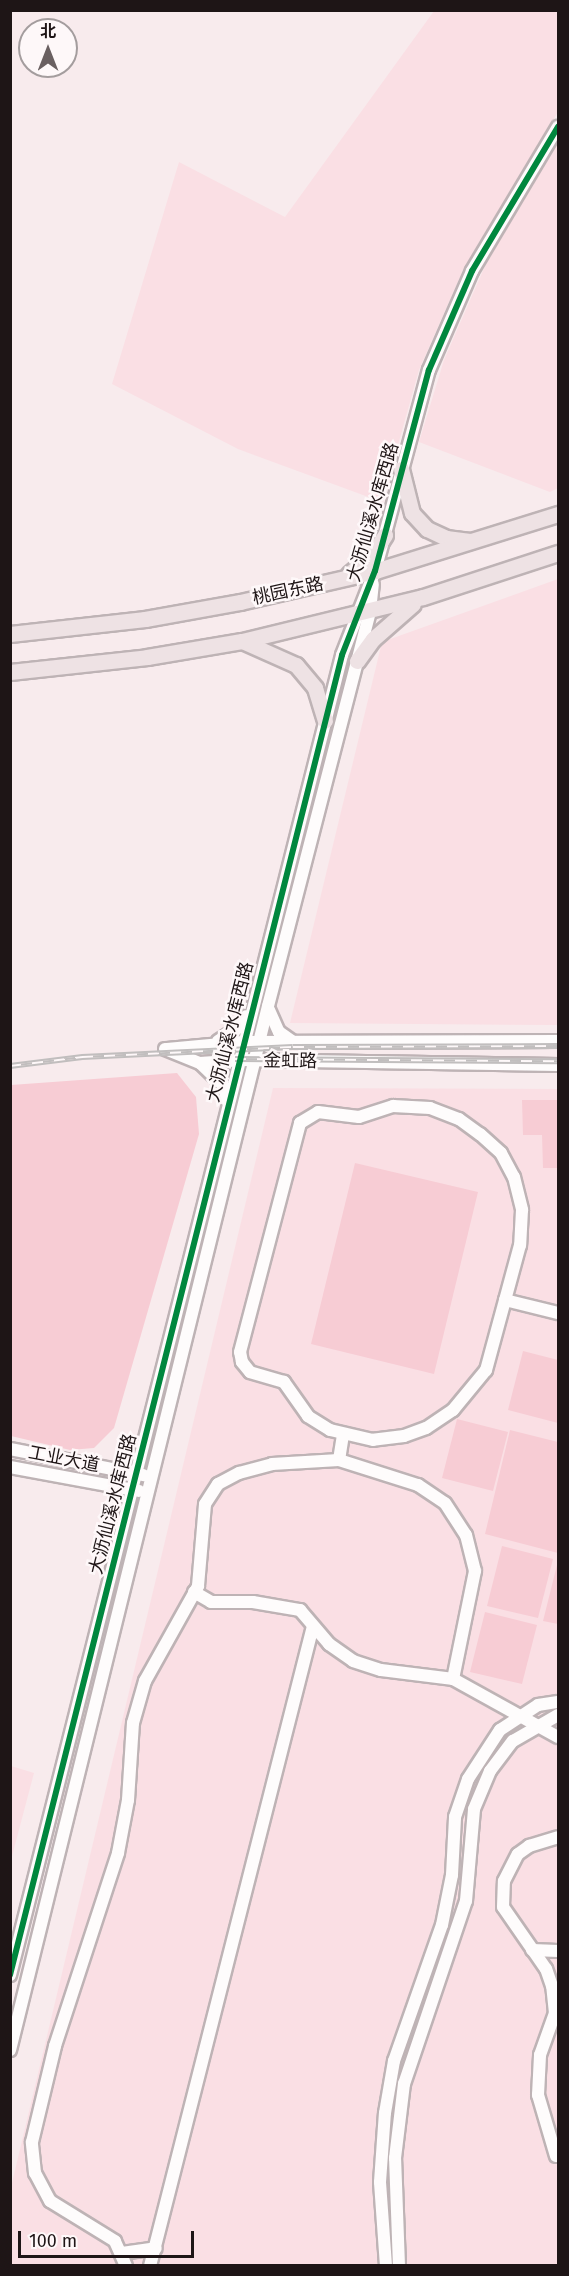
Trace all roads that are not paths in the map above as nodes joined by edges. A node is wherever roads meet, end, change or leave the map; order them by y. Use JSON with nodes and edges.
{"nodes":[{"id":1,"x":558,"y":127,"type":"edge"},
{"id":2,"x":402,"y":469,"type":"junction"},
{"id":3,"x":558,"y":514,"type":"edge"},
{"id":4,"x":385,"y":536,"type":"junction"},
{"id":5,"x":476,"y":542,"type":"junction"},
{"id":6,"x":558,"y":553,"type":"edge"},
{"id":7,"x":375,"y":571,"type":"junction"},
{"id":8,"x":333,"y":581,"type":"junction"},
{"id":9,"x":423,"y":597,"type":"junction"},
{"id":10,"x":370,"y":611,"type":"junction"},
{"id":11,"x":354,"y":615,"type":"junction"},
{"id":12,"x":10,"y":634,"type":"edge"},
{"id":13,"x":242,"y":641,"type":"junction"},
{"id":14,"x":357,"y":661,"type":"junction"},
{"id":15,"x":10,"y":672,"type":"edge"},
{"id":16,"x":325,"y":720,"type":"junction"},
{"id":17,"x":253,"y":1004,"type":"junction"},
{"id":18,"x":268,"y":1006,"type":"junction"},
{"id":19,"x":260,"y":1041,"type":"junction"},
{"id":20,"x":292,"y":1041,"type":"junction"},
{"id":21,"x":558,"y":1041,"type":"edge"},
{"id":22,"x":243,"y":1042,"type":"junction"},
{"id":23,"x":211,"y":1044,"type":"junction"},
{"id":24,"x":238,"y":1060,"type":"junction"},
{"id":25,"x":255,"y":1061,"type":"junction"},
{"id":26,"x":200,"y":1063,"type":"junction"},
{"id":27,"x":558,"y":1065,"type":"edge"},
{"id":28,"x":228,"y":1102,"type":"junction"},
{"id":29,"x":505,"y":1300,"type":"junction"},
{"id":30,"x":558,"y":1313,"type":"edge"},
{"id":31,"x":343,"y":1434,"type":"junction"},
{"id":32,"x":10,"y":1449,"type":"edge"},
{"id":33,"x":339,"y":1461,"type":"junction"},
{"id":34,"x":10,"y":1467,"type":"edge"},
{"id":35,"x":136,"y":1474,"type":"junction"},
{"id":36,"x":153,"y":1477,"type":"junction"},
{"id":37,"x":132,"y":1490,"type":"junction"},
{"id":38,"x":149,"y":1493,"type":"junction"},
{"id":39,"x":194,"y":1592,"type":"junction"},
{"id":40,"x":313,"y":1626,"type":"junction"},
{"id":41,"x":453,"y":1679,"type":"junction"},
{"id":42,"x":558,"y":1702,"type":"edge"},
{"id":43,"x":558,"y":1715,"type":"edge"},
{"id":44,"x":522,"y":1716,"type":"junction"},
{"id":45,"x":541,"y":1725,"type":"junction"},
{"id":46,"x":558,"y":1737,"type":"edge"},
{"id":47,"x":558,"y":1837,"type":"edge"},
{"id":48,"x":532,"y":1950,"type":"junction"},
{"id":49,"x":558,"y":1951,"type":"edge"},
{"id":50,"x":10,"y":1976,"type":"edge"},
{"id":51,"x":10,"y":2050,"type":"edge"},
{"id":52,"x":556,"y":2156,"type":"dead end"},
{"id":53,"x":156,"y":2248,"type":"junction"},
{"id":54,"x":122,"y":2253,"type":"junction"},
{"id":55,"x":126,"y":2265,"type":"edge"},
{"id":56,"x":150,"y":2265,"type":"edge"},
{"id":57,"x":386,"y":2265,"type":"edge"},
{"id":58,"x":399,"y":2265,"type":"edge"}],
"edges":[{"from":1,"to":2,"type":"street","name":"大沥仙溪水库西路"},
{"from":2,"to":4,"type":"street","name":"大沥仙溪水库西路"},
{"from":2,"to":5,"type":"main road"},
{"from":3,"to":5,"type":"main road","name":"桃园东路"},
{"from":4,"to":7,"type":"street","name":"大沥仙溪水库西路"},
{"from":4,"to":8,"type":"main road"},
{"from":5,"to":7,"type":"main road","name":"桃园东路"},
{"from":6,"to":9,"type":"main road"},
{"from":7,"to":8,"type":"main road","name":"桃园东路"},
{"from":7,"to":10,"type":"street"},
{"from":7,"to":11,"type":"street","name":"大沥仙溪水库西路"},
{"from":8,"to":12,"type":"main road","name":"桃园东路"},
{"from":9,"to":10,"type":"main road"},
{"from":9,"to":14,"type":"main road"},
{"from":10,"to":11,"type":"main road"},
{"from":10,"to":14,"type":"street"},
{"from":11,"to":13,"type":"main road"},
{"from":11,"to":16,"type":"street","name":"大沥仙溪水库西路"},
{"from":13,"to":15,"type":"main road"},
{"from":13,"to":16,"type":"main road"},
{"from":14,"to":18,"type":"street"},
{"from":16,"to":17,"type":"street","name":"大沥仙溪水库西路"},
{"from":17,"to":22,"type":"street","name":"大沥仙溪水库西路"},
{"from":17,"to":23,"type":"street"},
{"from":18,"to":19,"type":"street"},
{"from":18,"to":20,"type":"street"},
{"from":19,"to":20,"type":"street","name":"金虹路"},
{"from":19,"to":22,"type":"street","name":"金虹路"},
{"from":19,"to":25,"type":"street"},
{"from":20,"to":21,"type":"street","name":"金虹路"},
{"from":22,"to":23,"type":"street","name":"金虹路"},
{"from":22,"to":24,"type":"street","name":"大沥仙溪水库西路"},
{"from":23,"to":26,"type":"street","name":"金虹路"},
{"from":24,"to":25,"type":"street","name":"金虹路"},
{"from":24,"to":26,"type":"street","name":"金虹路"},
{"from":24,"to":28,"type":"street","name":"大沥仙溪水库西路"},
{"from":25,"to":27,"type":"street","name":"金虹路"},
{"from":25,"to":36,"type":"street"},
{"from":26,"to":28,"type":"street"},
{"from":28,"to":35,"type":"street","name":"大沥仙溪水库西路"},
{"from":29,"to":30,"type":"street"},
{"from":29,"to":31,"type":"street"},
{"from":29,"to":31,"type":"street"},
{"from":31,"to":33,"type":"street"},
{"from":32,"to":35,"type":"street","name":"工业大道"},
{"from":33,"to":39,"type":"street"},
{"from":33,"to":41,"type":"street"},
{"from":34,"to":37,"type":"street","name":"工业大道"},
{"from":35,"to":36,"type":"street","name":"工业大道"},
{"from":35,"to":37,"type":"street","name":"大沥仙溪水库西路"},
{"from":36,"to":38,"type":"street"},
{"from":37,"to":38,"type":"street","name":"工业大道"},
{"from":37,"to":50,"type":"street","name":"大沥仙溪水库西路"},
{"from":38,"to":51,"type":"street"},
{"from":39,"to":40,"type":"street"},
{"from":39,"to":54,"type":"street"},
{"from":40,"to":41,"type":"street"},
{"from":40,"to":53,"type":"street"},
{"from":41,"to":44,"type":"street"},
{"from":42,"to":44,"type":"street"},
{"from":43,"to":45,"type":"street"},
{"from":44,"to":45,"type":"street"},
{"from":44,"to":57,"type":"street"},
{"from":45,"to":46,"type":"street"},
{"from":45,"to":58,"type":"street"},
{"from":47,"to":48,"type":"street"},
{"from":48,"to":49,"type":"street"},
{"from":48,"to":52,"type":"street"},
{"from":53,"to":54,"type":"street"},
{"from":53,"to":56,"type":"street"},
{"from":54,"to":55,"type":"street"}]}
